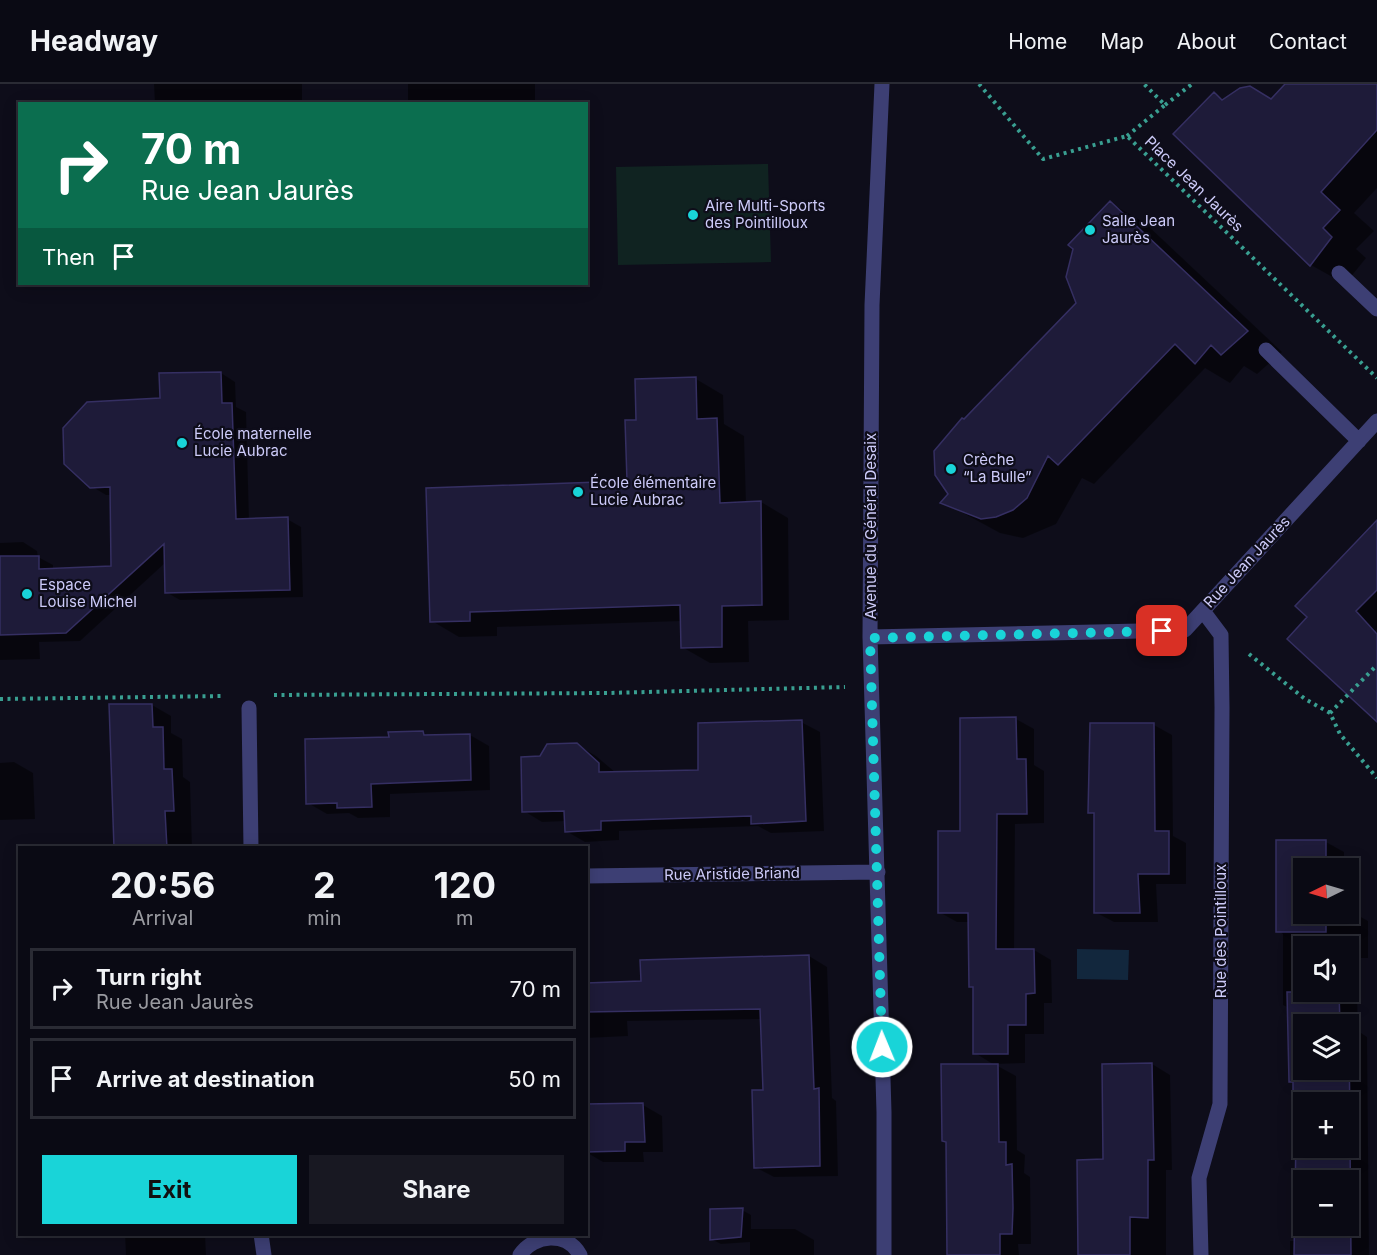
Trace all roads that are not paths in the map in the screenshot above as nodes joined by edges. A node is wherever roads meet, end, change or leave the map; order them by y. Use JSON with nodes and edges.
{"nodes":[{"id":1,"x":882,"y":84,"type":"edge"},
{"id":2,"x":1339,"y":273,"type":"dead end"},
{"id":3,"x":1377,"y":309,"type":"edge"},
{"id":4,"x":1266,"y":350,"type":"dead end"},
{"id":5,"x":1377,"y":421,"type":"edge"},
{"id":6,"x":1359,"y":441,"type":"junction"},
{"id":7,"x":1203,"y":611,"type":"junction"},
{"id":8,"x":870,"y":638,"type":"junction"},
{"id":9,"x":249,"y":708,"type":"dead end"},
{"id":10,"x":251,"y":846,"type":"edge"},
{"id":11,"x":878,"y":872,"type":"junction"},
{"id":12,"x":588,"y":876,"type":"edge"},
{"id":13,"x":261,"y":1236,"type":"edge"},
{"id":14,"x":264,"y":1255,"type":"edge"},
{"id":15,"x":520,"y":1255,"type":"edge"},
{"id":16,"x":580,"y":1255,"type":"edge"},
{"id":17,"x":884,"y":1255,"type":"edge"},
{"id":18,"x":1201,"y":1255,"type":"edge"}],
"edges":[{"from":1,"to":8,"type":"street","name":"Avenue du Général Desaix"},
{"from":2,"to":3,"type":"street"},
{"from":4,"to":6,"type":"street"},
{"from":5,"to":6,"type":"street","name":"Rue Jean Jaurès"},
{"from":6,"to":7,"type":"street","name":"Rue Jean Jaurès"},
{"from":7,"to":8,"type":"street","name":"Rue Jean Jaurès"},
{"from":7,"to":18,"type":"street","name":"Rue des Pointilloux"},
{"from":8,"to":11,"type":"street","name":"Avenue du Général Desaix"},
{"from":9,"to":10,"type":"street"},
{"from":11,"to":12,"type":"street","name":"Rue Aristide Briand"},
{"from":11,"to":17,"type":"street","name":"Avenue du Général Desaix"},
{"from":13,"to":14,"type":"street"},
{"from":15,"to":16,"type":"street"}]}
